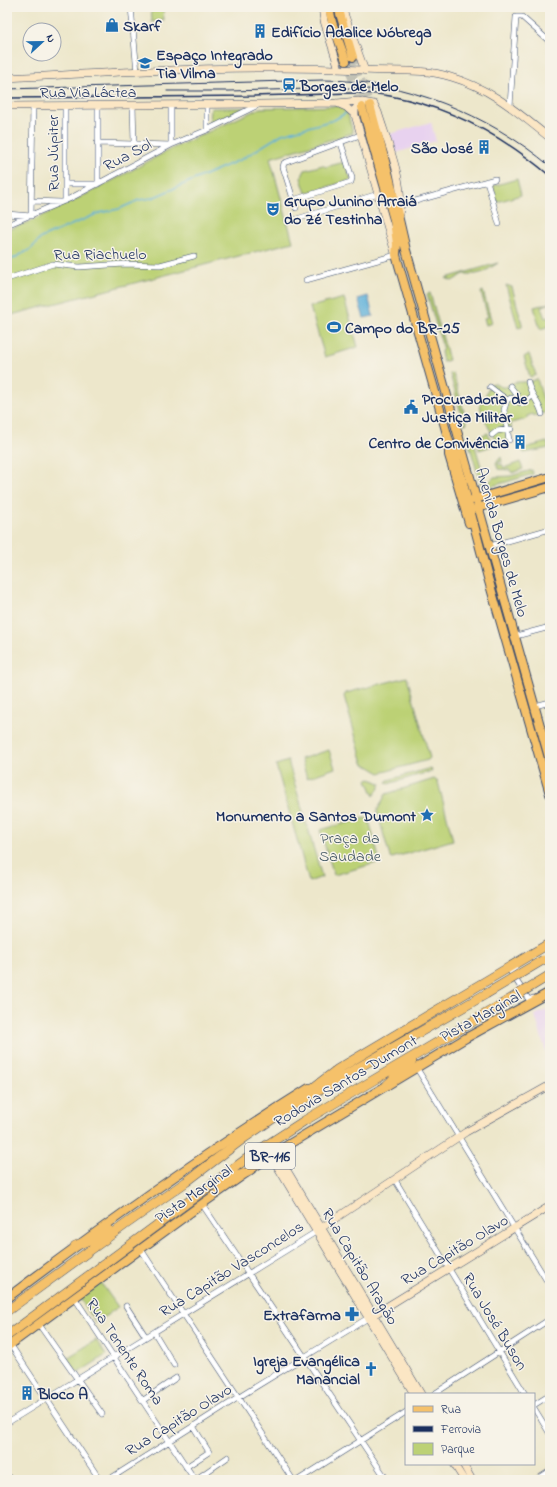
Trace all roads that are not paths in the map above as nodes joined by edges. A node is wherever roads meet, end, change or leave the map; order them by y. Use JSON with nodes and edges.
{"nodes":[{"id":1,"x":131,"y":7,"type":"edge"},
{"id":2,"x":322,"y":7,"type":"edge"},
{"id":3,"x":329,"y":7,"type":"edge"},
{"id":4,"x":338,"y":7,"type":"edge"},
{"id":5,"x":343,"y":7,"type":"edge"},
{"id":6,"x":550,"y":42,"type":"edge"},
{"id":7,"x":358,"y":50,"type":"junction"},
{"id":8,"x":334,"y":51,"type":"junction"},
{"id":9,"x":339,"y":69,"type":"junction"},
{"id":10,"x":365,"y":71,"type":"junction"},
{"id":11,"x":137,"y":72,"type":"junction"},
{"id":12,"x":7,"y":78,"type":"edge"},
{"id":13,"x":336,"y":103,"type":"junction"},
{"id":14,"x":362,"y":103,"type":"junction"},
{"id":15,"x":259,"y":104,"type":"junction"},
{"id":16,"x":98,"y":105,"type":"junction"},
{"id":17,"x":133,"y":105,"type":"junction"},
{"id":18,"x":171,"y":105,"type":"junction"},
{"id":19,"x":207,"y":105,"type":"junction"},
{"id":20,"x":7,"y":106,"type":"edge"},
{"id":21,"x":32,"y":106,"type":"junction"},
{"id":22,"x":65,"y":106,"type":"junction"},
{"id":23,"x":510,"y":106,"type":"junction"},
{"id":24,"x":355,"y":115,"type":"junction"},
{"id":25,"x":207,"y":130,"type":"junction"},
{"id":26,"x":360,"y":135,"type":"junction"},
{"id":27,"x":550,"y":138,"type":"edge"},
{"id":28,"x":97,"y":143,"type":"junction"},
{"id":29,"x":134,"y":143,"type":"junction"},
{"id":30,"x":341,"y":143,"type":"junction"},
{"id":31,"x":171,"y":144,"type":"junction"},
{"id":32,"x":495,"y":179,"type":"dead end"},
{"id":33,"x":486,"y":181,"type":"junction"},
{"id":34,"x":65,"y":184,"type":"junction"},
{"id":35,"x":98,"y":184,"type":"junction"},
{"id":36,"x":378,"y":194,"type":"junction"},
{"id":37,"x":293,"y":200,"type":"junction"},
{"id":38,"x":32,"y":201,"type":"junction"},
{"id":39,"x":64,"y":201,"type":"junction"},
{"id":40,"x":401,"y":205,"type":"junction"},
{"id":41,"x":296,"y":208,"type":"dead end"},
{"id":42,"x":7,"y":214,"type":"edge"},
{"id":43,"x":399,"y":215,"type":"junction"},
{"id":44,"x":31,"y":216,"type":"junction"},
{"id":45,"x":287,"y":222,"type":"dead end"},
{"id":46,"x":498,"y":224,"type":"dead end"},
{"id":47,"x":7,"y":226,"type":"edge"},
{"id":48,"x":396,"y":255,"type":"junction"},
{"id":49,"x":194,"y":256,"type":"dead end"},
{"id":50,"x":7,"y":279,"type":"edge"},
{"id":51,"x":306,"y":280,"type":"dead end"},
{"id":52,"x":412,"y":312,"type":"junction"},
{"id":53,"x":428,"y":327,"type":"junction"},
{"id":54,"x":420,"y":339,"type":"junction"},
{"id":55,"x":436,"y":357,"type":"junction"},
{"id":56,"x":440,"y":369,"type":"junction"},
{"id":57,"x":429,"y":372,"type":"junction"},
{"id":58,"x":528,"y":382,"type":"dead end"},
{"id":59,"x":510,"y":386,"type":"dead end"},
{"id":60,"x":490,"y":387,"type":"dead end"},
{"id":61,"x":532,"y":396,"type":"junction"},
{"id":62,"x":507,"y":400,"type":"junction"},
{"id":63,"x":516,"y":400,"type":"junction"},
{"id":64,"x":542,"y":414,"type":"dead end"},
{"id":65,"x":510,"y":429,"type":"junction"},
{"id":66,"x":492,"y":435,"type":"dead end"},
{"id":67,"x":509,"y":440,"type":"dead end"},
{"id":68,"x":449,"y":441,"type":"junction"},
{"id":69,"x":550,"y":477,"type":"edge"},
{"id":70,"x":550,"y":487,"type":"edge"},
{"id":71,"x":473,"y":500,"type":"junction"},
{"id":72,"x":475,"y":509,"type":"junction"},
{"id":73,"x":550,"y":529,"type":"edge"},
{"id":74,"x":490,"y":546,"type":"junction"},
{"id":75,"x":488,"y":578,"type":"junction"},
{"id":76,"x":505,"y":601,"type":"junction"},
{"id":77,"x":499,"y":615,"type":"junction"},
{"id":78,"x":550,"y":626,"type":"edge"},
{"id":79,"x":515,"y":634,"type":"junction"},
{"id":80,"x":550,"y":702,"type":"edge"},
{"id":81,"x":525,"y":706,"type":"junction"},
{"id":82,"x":535,"y":706,"type":"junction"},
{"id":83,"x":540,"y":725,"type":"junction"},
{"id":84,"x":550,"y":761,"type":"edge"},
{"id":85,"x":550,"y":794,"type":"edge"},
{"id":86,"x":550,"y":943,"type":"edge"},
{"id":87,"x":550,"y":947,"type":"edge"},
{"id":88,"x":550,"y":955,"type":"edge"},
{"id":89,"x":550,"y":975,"type":"edge"},
{"id":90,"x":550,"y":989,"type":"edge"},
{"id":91,"x":550,"y":992,"type":"edge"},
{"id":92,"x":426,"y":1049,"type":"junction"},
{"id":93,"x":416,"y":1067,"type":"junction"},
{"id":94,"x":320,"y":1082,"type":"junction"},
{"id":95,"x":387,"y":1085,"type":"junction"},
{"id":96,"x":550,"y":1085,"type":"edge"},
{"id":97,"x":290,"y":1107,"type":"junction"},
{"id":98,"x":458,"y":1137,"type":"junction"},
{"id":99,"x":274,"y":1154,"type":"junction"},
{"id":100,"x":248,"y":1172,"type":"junction"},
{"id":101,"x":394,"y":1180,"type":"junction"},
{"id":102,"x":208,"y":1187,"type":"junction"},
{"id":103,"x":202,"y":1204,"type":"junction"},
{"id":104,"x":550,"y":1206,"type":"edge"},
{"id":105,"x":126,"y":1224,"type":"junction"},
{"id":106,"x":514,"y":1229,"type":"junction"},
{"id":107,"x":319,"y":1230,"type":"junction"},
{"id":108,"x":75,"y":1246,"type":"junction"},
{"id":109,"x":140,"y":1248,"type":"junction"},
{"id":110,"x":449,"y":1269,"type":"junction"},
{"id":111,"x":248,"y":1273,"type":"junction"},
{"id":112,"x":550,"y":1286,"type":"edge"},
{"id":113,"x":74,"y":1297,"type":"junction"},
{"id":114,"x":7,"y":1298,"type":"edge"},
{"id":115,"x":126,"y":1306,"type":"dead end"},
{"id":116,"x":7,"y":1311,"type":"edge"},
{"id":117,"x":184,"y":1314,"type":"junction"},
{"id":118,"x":371,"y":1316,"type":"junction"},
{"id":119,"x":550,"y":1319,"type":"edge"},
{"id":120,"x":38,"y":1323,"type":"junction"},
{"id":121,"x":154,"y":1332,"type":"junction"},
{"id":122,"x":146,"y":1337,"type":"junction"},
{"id":123,"x":8,"y":1342,"type":"edge"},
{"id":124,"x":499,"y":1352,"type":"junction"},
{"id":125,"x":305,"y":1356,"type":"junction"},
{"id":126,"x":113,"y":1357,"type":"junction"},
{"id":127,"x":174,"y":1365,"type":"dead end"},
{"id":128,"x":176,"y":1378,"type":"dead end"},
{"id":129,"x":77,"y":1379,"type":"junction"},
{"id":130,"x":413,"y":1393,"type":"edge"},
{"id":131,"x":420,"y":1393,"type":"edge"},
{"id":132,"x":436,"y":1393,"type":"edge"},
{"id":133,"x":525,"y":1393,"type":"edge"},
{"id":134,"x":550,"y":1395,"type":"edge"},
{"id":135,"x":238,"y":1397,"type":"junction"},
{"id":136,"x":46,"y":1400,"type":"junction"},
{"id":137,"x":142,"y":1401,"type":"junction"},
{"id":138,"x":535,"y":1405,"type":"edge"},
{"id":139,"x":535,"y":1408,"type":"edge"},
{"id":140,"x":405,"y":1413,"type":"edge"},
{"id":141,"x":102,"y":1414,"type":"dead end"},
{"id":142,"x":7,"y":1424,"type":"edge"},
{"id":143,"x":193,"y":1426,"type":"junction"},
{"id":144,"x":550,"y":1434,"type":"edge"},
{"id":145,"x":361,"y":1440,"type":"junction"},
{"id":146,"x":170,"y":1441,"type":"junction"},
{"id":147,"x":228,"y":1457,"type":"dead end"},
{"id":148,"x":455,"y":1465,"type":"edge"},
{"id":149,"x":464,"y":1465,"type":"edge"},
{"id":150,"x":186,"y":1467,"type":"junction"},
{"id":151,"x":550,"y":1471,"type":"edge"},
{"id":152,"x":7,"y":1476,"type":"edge"},
{"id":153,"x":10,"y":1480,"type":"edge"},
{"id":154,"x":100,"y":1480,"type":"edge"},
{"id":155,"x":108,"y":1480,"type":"edge"},
{"id":156,"x":195,"y":1480,"type":"edge"},
{"id":157,"x":293,"y":1480,"type":"edge"},
{"id":158,"x":298,"y":1480,"type":"edge"},
{"id":159,"x":387,"y":1480,"type":"edge"},
{"id":160,"x":464,"y":1480,"type":"edge"},
{"id":161,"x":472,"y":1480,"type":"edge"},
{"id":162,"x":536,"y":1480,"type":"edge"}],
"edges":[{"from":1,"to":11,"type":"street"},
{"from":2,"to":8,"type":"street"},
{"from":3,"to":4,"type":"main road"},
{"from":5,"to":7,"type":"street"},
{"from":6,"to":23,"type":"street"},
{"from":7,"to":8,"type":"street"},
{"from":7,"to":10,"type":"street"},
{"from":8,"to":9,"type":"street"},
{"from":9,"to":10,"type":"street"},
{"from":9,"to":11,"type":"street"},
{"from":10,"to":23,"type":"street"},
{"from":11,"to":12,"type":"street"},
{"from":13,"to":14,"type":"street","name":"Rua Via Láctea"},
{"from":13,"to":15,"type":"street","name":"Rua Via Láctea"},
{"from":13,"to":24,"type":"street"},
{"from":14,"to":24,"type":"street"},
{"from":14,"to":40,"type":"street","name":"Avenida Borges de Melo"},
{"from":14,"to":43,"type":"main road","name":"Avenida Borges de Melo"},
{"from":14,"to":48,"type":"main road","name":"Avenida Borges de Melo"},
{"from":15,"to":19,"type":"street","name":"Rua Via Láctea"},
{"from":15,"to":25,"type":"street","name":"Rua Sol"},
{"from":16,"to":17,"type":"street","name":"Rua Via Láctea"},
{"from":16,"to":22,"type":"street","name":"Rua Via Láctea"},
{"from":16,"to":28,"type":"street"},
{"from":17,"to":18,"type":"street","name":"Rua Via Láctea"},
{"from":17,"to":29,"type":"street"},
{"from":18,"to":19,"type":"street","name":"Rua Via Láctea"},
{"from":18,"to":31,"type":"street"},
{"from":19,"to":25,"type":"street"},
{"from":20,"to":21,"type":"street","name":"Rua Via Láctea"},
{"from":21,"to":22,"type":"street","name":"Rua Via Láctea"},
{"from":21,"to":38,"type":"street"},
{"from":22,"to":34,"type":"street","name":"Rua Júpiter"},
{"from":23,"to":27,"type":"street"},
{"from":24,"to":26,"type":"street","name":"Avenida Borges de Melo"},
{"from":25,"to":31,"type":"street","name":"Rua Sol"},
{"from":26,"to":30,"type":"street"},
{"from":26,"to":36,"type":"street","name":"Avenida Borges de Melo"},
{"from":28,"to":29,"type":"street"},
{"from":28,"to":35,"type":"street"},
{"from":29,"to":31,"type":"street"},
{"from":30,"to":37,"type":"street"},
{"from":30,"to":37,"type":"street"},
{"from":31,"to":35,"type":"street","name":"Rua Sol"},
{"from":32,"to":33,"type":"street"},
{"from":33,"to":40,"type":"street"},
{"from":33,"to":46,"type":"street"},
{"from":34,"to":35,"type":"street"},
{"from":34,"to":39,"type":"street","name":"Rua Júpiter"},
{"from":35,"to":39,"type":"street","name":"Rua Sol"},
{"from":36,"to":45,"type":"street"},
{"from":36,"to":48,"type":"street","name":"Avenida Borges de Melo"},
{"from":37,"to":41,"type":"street"},
{"from":38,"to":39,"type":"street"},
{"from":38,"to":44,"type":"street"},
{"from":39,"to":44,"type":"street","name":"Rua Sol"},
{"from":40,"to":43,"type":"street","name":"Avenida Borges de Melo"},
{"from":42,"to":44,"type":"street"},
{"from":43,"to":53,"type":"main road","name":"Avenida Borges de Melo"},
{"from":44,"to":47,"type":"street","name":"Rua Sol"},
{"from":48,"to":51,"type":"street"},
{"from":48,"to":52,"type":"main road","name":"Avenida Borges de Melo"},
{"from":49,"to":50,"type":"street","name":"Rua Riachuelo"},
{"from":52,"to":53,"type":"main road"},
{"from":52,"to":54,"type":"main road","name":"Avenida Borges de Melo"},
{"from":53,"to":55,"type":"main road","name":"Avenida Borges de Melo"},
{"from":54,"to":55,"type":"main road"},
{"from":54,"to":57,"type":"main road","name":"Avenida Borges de Melo"},
{"from":55,"to":56,"type":"main road","name":"Avenida Borges de Melo"},
{"from":56,"to":57,"type":"street"},
{"from":56,"to":71,"type":"main road","name":"Avenida Borges de Melo"},
{"from":57,"to":68,"type":"main road","name":"Avenida Borges de Melo"},
{"from":58,"to":61,"type":"street"},
{"from":59,"to":63,"type":"street"},
{"from":60,"to":62,"type":"street"},
{"from":61,"to":63,"type":"street"},
{"from":61,"to":64,"type":"street"},
{"from":62,"to":63,"type":"street"},
{"from":62,"to":65,"type":"street"},
{"from":65,"to":66,"type":"street"},
{"from":65,"to":67,"type":"street"},
{"from":68,"to":71,"type":"main road","name":"Avenida Borges de Melo"},
{"from":68,"to":75,"type":"main road","name":"Avenida Borges de Melo"},
{"from":69,"to":71,"type":"main road"},
{"from":70,"to":72,"type":"main road"},
{"from":71,"to":72,"type":"main road","name":"Avenida Borges de Melo"},
{"from":72,"to":74,"type":"main road","name":"Avenida Borges de Melo"},
{"from":72,"to":75,"type":"main road","name":"Avenida Borges de Melo"},
{"from":73,"to":74,"type":"street"},
{"from":74,"to":76,"type":"main road","name":"Avenida Borges de Melo"},
{"from":75,"to":76,"type":"main road"},
{"from":75,"to":77,"type":"main road","name":"Avenida Borges de Melo"},
{"from":76,"to":79,"type":"main road","name":"Avenida Borges de Melo"},
{"from":77,"to":79,"type":"main road"},
{"from":77,"to":81,"type":"main road","name":"Avenida Borges de Melo"},
{"from":78,"to":79,"type":"street"},
{"from":79,"to":82,"type":"main road","name":"Avenida Borges de Melo"},
{"from":80,"to":82,"type":"street"},
{"from":81,"to":83,"type":"main road"},
{"from":81,"to":85,"type":"main road","name":"Avenida Borges de Melo"},
{"from":82,"to":83,"type":"main road","name":"Avenida Borges de Melo"},
{"from":83,"to":84,"type":"main road","name":"Avenida Borges de Melo"},
{"from":86,"to":94,"type":"highway"},
{"from":87,"to":90,"type":"street"},
{"from":88,"to":97,"type":"highway","name":"Rodovia Santos Dumont","number":"BR-116","bridge":true},
{"from":89,"to":92,"type":"highway","name":"Rodovia Santos Dumont","number":"BR-116","bridge":true},
{"from":91,"to":93,"type":"main road","name":"Pista Marginal","number":"BR-116"},
{"from":92,"to":95,"type":"highway"},
{"from":92,"to":102,"type":"highway","name":"Rodovia Santos Dumont","number":"BR-116"},
{"from":93,"to":95,"type":"main road","name":"Pista Marginal","number":"BR-116"},
{"from":93,"to":98,"type":"street"},
{"from":94,"to":97,"type":"highway"},
{"from":94,"to":108,"type":"main road","name":"Pista Marginal","number":"BR-116"},
{"from":95,"to":99,"type":"main road","name":"Pista Marginal","number":"BR-116"},
{"from":96,"to":98,"type":"street","name":"Rua Capitão Vasconcelos"},
{"from":97,"to":105,"type":"highway","name":"Rodovia Santos Dumont","number":"BR-116"},
{"from":98,"to":101,"type":"street","name":"Rua Capitão Vasconcelos"},
{"from":98,"to":106,"type":"street"},
{"from":99,"to":100,"type":"main road","name":"Pista Marginal","number":"BR-116"},
{"from":99,"to":107,"type":"street","name":"Rua Capitão Aragão"},
{"from":100,"to":102,"type":"highway"},
{"from":100,"to":103,"type":"main road","name":"Pista Marginal","number":"BR-116"},
{"from":101,"to":107,"type":"street","name":"Rua Capitão Vasconcelos"},
{"from":101,"to":110,"type":"street","name":"Rua José Buson"},
{"from":102,"to":123,"type":"highway","name":"Rodovia Santos Dumont","number":"BR-116"},
{"from":103,"to":109,"type":"main road","name":"Pista Marginal","number":"BR-116"},
{"from":103,"to":111,"type":"street"},
{"from":104,"to":106,"type":"street","name":"Rua Capitão Olavo"},
{"from":105,"to":108,"type":"highway"},
{"from":105,"to":116,"type":"highway","name":"Rodovia Santos Dumont","number":"BR-116"},
{"from":106,"to":110,"type":"street","name":"Rua Capitão Olavo"},
{"from":106,"to":112,"type":"street"},
{"from":107,"to":111,"type":"street","name":"Rua Capitão Vasconcelos"},
{"from":107,"to":118,"type":"street","name":"Rua Capitão Aragão"},
{"from":108,"to":114,"type":"main road","name":"Pista Marginal","number":"BR-116"},
{"from":109,"to":113,"type":"main road","name":"Pista Marginal","number":"BR-116"},
{"from":109,"to":117,"type":"street"},
{"from":110,"to":118,"type":"street","name":"Rua Capitão Olavo"},
{"from":110,"to":124,"type":"street","name":"Rua José Buson"},
{"from":111,"to":117,"type":"street","name":"Rua Capitão Vasconcelos"},
{"from":111,"to":125,"type":"street"},
{"from":113,"to":120,"type":"main road","name":"Pista Marginal","number":"BR-116"},
{"from":113,"to":126,"type":"street","name":"Rua Tenente Roma"},
{"from":115,"to":122,"type":"street"},
{"from":117,"to":121,"type":"street","name":"Rua Capitão Vasconcelos"},
{"from":117,"to":135,"type":"street"},
{"from":118,"to":125,"type":"street","name":"Rua Capitão Olavo"},
{"from":118,"to":130,"type":"street","name":"Rua Capitão Aragão"},
{"from":118,"to":131,"type":"street","name":"Rua Capitão Aragão"},
{"from":119,"to":124,"type":"street"},
{"from":120,"to":123,"type":"main road","name":"Pista Marginal","number":"BR-116"},
{"from":120,"to":129,"type":"street"},
{"from":121,"to":122,"type":"street","name":"Rua Capitão Vasconcelos"},
{"from":121,"to":127,"type":"street"},
{"from":122,"to":126,"type":"street","name":"Rua Capitão Vasconcelos"},
{"from":123,"to":136,"type":"street"},
{"from":124,"to":132,"type":"street"},
{"from":124,"to":133,"type":"street","name":"Rua José Buson"},
{"from":125,"to":135,"type":"street","name":"Rua Capitão Olavo"},
{"from":125,"to":145,"type":"street"},
{"from":126,"to":129,"type":"street","name":"Rua Capitão Vasconcelos"},
{"from":126,"to":137,"type":"street","name":"Rua Tenente Roma"},
{"from":128,"to":137,"type":"street"},
{"from":129,"to":136,"type":"street","name":"Rua Capitão Vasconcelos"},
{"from":129,"to":141,"type":"street"},
{"from":134,"to":138,"type":"street"},
{"from":135,"to":143,"type":"street","name":"Rua Capitão Olavo"},
{"from":135,"to":157,"type":"street"},
{"from":136,"to":142,"type":"street","name":"Rua Capitão Vasconcelos"},
{"from":136,"to":154,"type":"street"},
{"from":137,"to":146,"type":"street","name":"Rua Tenente Roma"},
{"from":139,"to":144,"type":"street"},
{"from":140,"to":145,"type":"street"},
{"from":143,"to":146,"type":"street","name":"Rua Capitão Olavo"},
{"from":143,"to":150,"type":"street"},
{"from":145,"to":158,"type":"street"},
{"from":145,"to":159,"type":"street"},
{"from":146,"to":150,"type":"street","name":"Rua Tenente Roma"},
{"from":146,"to":155,"type":"street","name":"Rua Capitão Olavo"},
{"from":147,"to":156,"type":"street"},
{"from":148,"to":160,"type":"street"},
{"from":149,"to":161,"type":"street"},
{"from":150,"to":156,"type":"street","name":"Rua Tenente Roma"},
{"from":151,"to":162,"type":"street"},
{"from":152,"to":153,"type":"street"}]}
